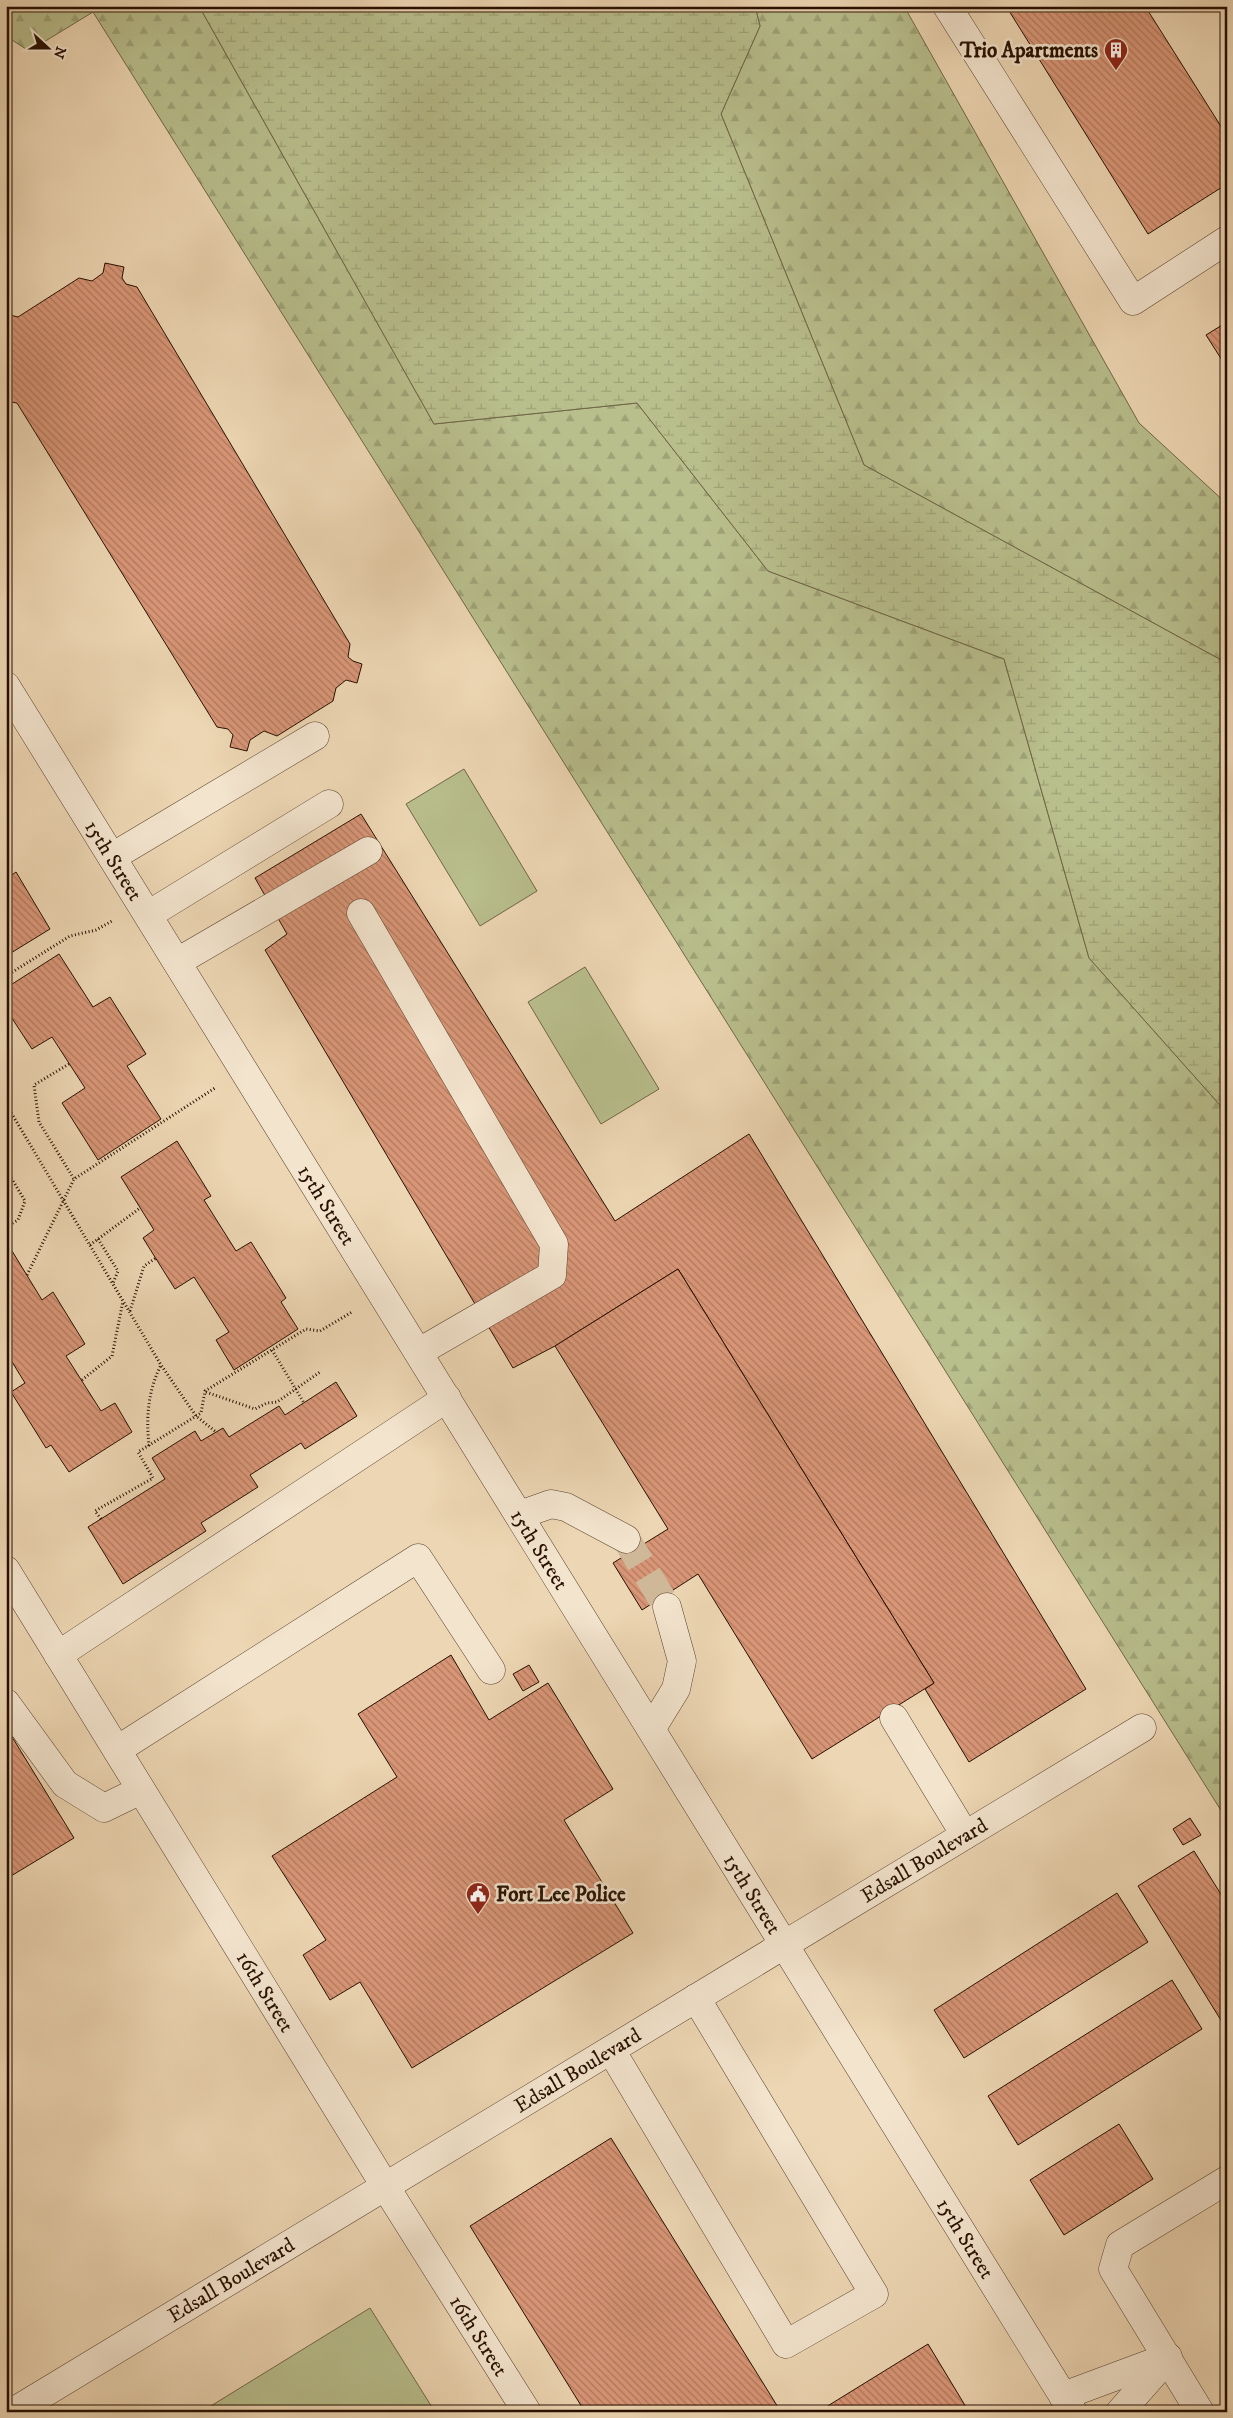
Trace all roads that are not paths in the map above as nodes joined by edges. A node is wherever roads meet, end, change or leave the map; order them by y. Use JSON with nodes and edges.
{"nodes":[{"id":1,"x":948,"y":6,"type":"edge"},
{"id":2,"x":1227,"y":240,"type":"edge"},
{"id":3,"x":6,"y":686,"type":"edge"},
{"id":4,"x":315,"y":736,"type":"dead end"},
{"id":5,"x":329,"y":804,"type":"dead end"},
{"id":6,"x":368,"y":851,"type":"dead end"},
{"id":7,"x":112,"y":857,"type":"junction"},
{"id":8,"x":361,"y":913,"type":"dead end"},
{"id":9,"x":148,"y":915,"type":"junction"},
{"id":10,"x":177,"y":962,"type":"junction"},
{"id":11,"x":418,"y":1352,"type":"junction"},
{"id":12,"x":447,"y":1398,"type":"junction"},
{"id":13,"x":520,"y":1515,"type":"junction"},
{"id":14,"x":626,"y":1539,"type":"tunnel mouth"},
{"id":15,"x":6,"y":1570,"type":"edge"},
{"id":16,"x":667,"y":1607,"type":"tunnel mouth"},
{"id":17,"x":58,"y":1655,"type":"junction"},
{"id":18,"x":491,"y":1670,"type":"dead end"},
{"id":19,"x":6,"y":1702,"type":"edge"},
{"id":20,"x":894,"y":1718,"type":"dead end"},
{"id":21,"x":652,"y":1728,"type":"junction"},
{"id":22,"x":1142,"y":1728,"type":"dead end"},
{"id":23,"x":117,"y":1750,"type":"junction"},
{"id":24,"x":141,"y":1790,"type":"junction"},
{"id":25,"x":965,"y":1835,"type":"junction"},
{"id":26,"x":785,"y":1944,"type":"junction"},
{"id":27,"x":696,"y":1998,"type":"junction"},
{"id":28,"x":611,"y":2050,"type":"junction"},
{"id":29,"x":1227,"y":2180,"type":"edge"},
{"id":30,"x":385,"y":2186,"type":"junction"},
{"id":31,"x":1168,"y":2356,"type":"junction"},
{"id":32,"x":1068,"y":2404,"type":"edge"},
{"id":33,"x":13,"y":2412,"type":"edge"},
{"id":34,"x":527,"y":2412,"type":"edge"},
{"id":35,"x":1120,"y":2412,"type":"edge"},
{"id":36,"x":1200,"y":2412,"type":"edge"}],
"edges":[{"from":1,"to":2,"type":"street"},
{"from":3,"to":7,"type":"street","name":"15th Street"},
{"from":4,"to":7,"type":"street"},
{"from":5,"to":9,"type":"street"},
{"from":6,"to":10,"type":"street"},
{"from":7,"to":9,"type":"street","name":"15th Street"},
{"from":8,"to":11,"type":"street"},
{"from":9,"to":10,"type":"street","name":"15th Street"},
{"from":10,"to":11,"type":"street","name":"15th Street"},
{"from":11,"to":12,"type":"street","name":"15th Street"},
{"from":12,"to":13,"type":"street","name":"15th Street"},
{"from":12,"to":17,"type":"street"},
{"from":13,"to":14,"type":"street"},
{"from":13,"to":21,"type":"street","name":"15th Street"},
{"from":15,"to":17,"type":"street","name":"16th Street"},
{"from":16,"to":21,"type":"street"},
{"from":17,"to":23,"type":"street","name":"16th Street"},
{"from":18,"to":23,"type":"street"},
{"from":19,"to":24,"type":"street"},
{"from":20,"to":25,"type":"street"},
{"from":21,"to":26,"type":"street","name":"15th Street"},
{"from":22,"to":25,"type":"street","name":"Edsall Boulevard"},
{"from":23,"to":24,"type":"street","name":"16th Street"},
{"from":24,"to":30,"type":"street","name":"16th Street"},
{"from":25,"to":26,"type":"street","name":"Edsall Boulevard"},
{"from":26,"to":27,"type":"street","name":"Edsall Boulevard"},
{"from":26,"to":32,"type":"street","name":"15th Street"},
{"from":27,"to":28,"type":"street","name":"Edsall Boulevard"},
{"from":27,"to":28,"type":"street"},
{"from":28,"to":30,"type":"street","name":"Edsall Boulevard"},
{"from":29,"to":31,"type":"street"},
{"from":30,"to":33,"type":"street","name":"Edsall Boulevard"},
{"from":30,"to":34,"type":"street","name":"16th Street"},
{"from":31,"to":32,"type":"street"},
{"from":31,"to":35,"type":"street"},
{"from":31,"to":36,"type":"street"}]}
